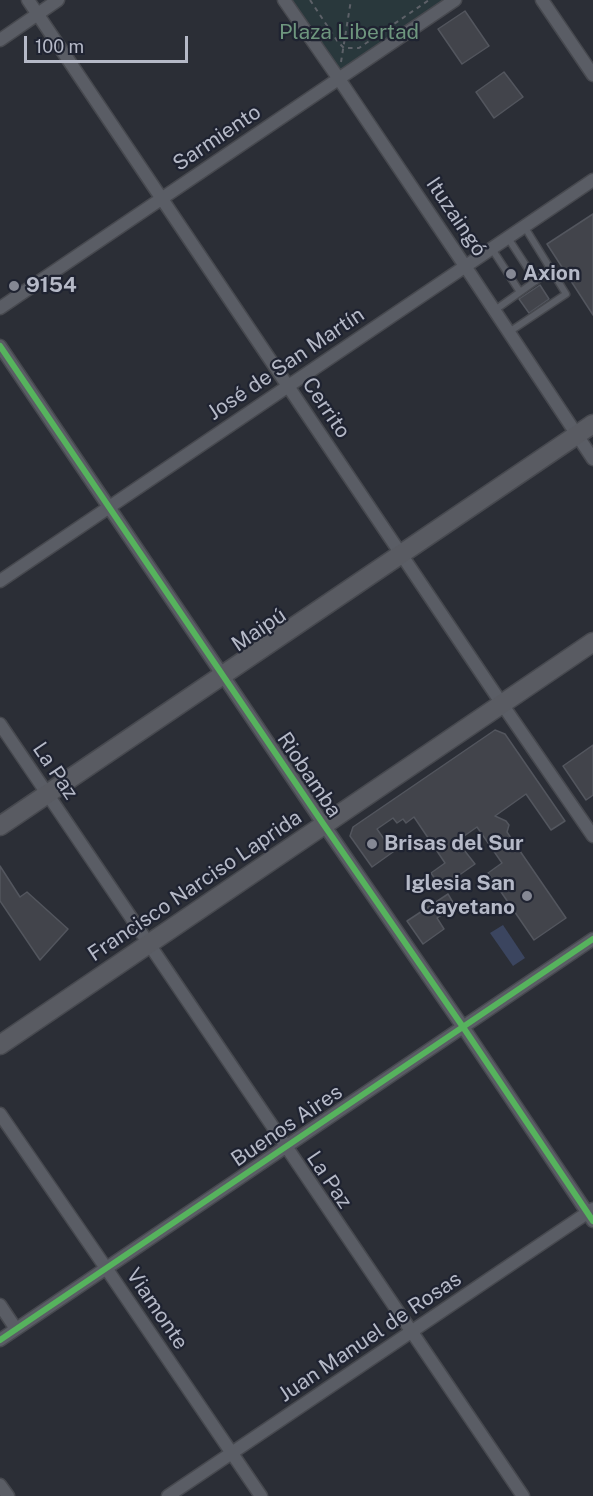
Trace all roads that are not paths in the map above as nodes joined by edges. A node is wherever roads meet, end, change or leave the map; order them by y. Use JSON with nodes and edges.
{"nodes":[{"id":1,"x":28,"y":0,"type":"edge"},
{"id":2,"x":58,"y":0,"type":"edge"},
{"id":3,"x":284,"y":0,"type":"edge"},
{"id":4,"x":455,"y":0,"type":"edge"},
{"id":5,"x":543,"y":0,"type":"edge"},
{"id":6,"x":37,"y":14,"type":"junction"},
{"id":7,"x":0,"y":40,"type":"edge"},
{"id":8,"x":593,"y":75,"type":"edge"},
{"id":9,"x":339,"y":79,"type":"junction"},
{"id":10,"x":593,"y":180,"type":"edge"},
{"id":11,"x":162,"y":199,"type":"junction"},
{"id":12,"x":524,"y":226,"type":"junction"},
{"id":13,"x":507,"y":238,"type":"junction"},
{"id":14,"x":492,"y":248,"type":"junction"},
{"id":15,"x":465,"y":266,"type":"junction"},
{"id":16,"x":551,"y":270,"type":"junction"},
{"id":17,"x":536,"y":281,"type":"junction"},
{"id":18,"x":520,"y":292,"type":"junction"},
{"id":19,"x":0,"y":308,"type":"edge"},
{"id":20,"x":495,"y":310,"type":"junction"},
{"id":21,"x":509,"y":332,"type":"junction"},
{"id":22,"x":0,"y":346,"type":"edge"},
{"id":23,"x":288,"y":386,"type":"junction"},
{"id":24,"x":593,"y":424,"type":"edge"},
{"id":25,"x":577,"y":435,"type":"junction"},
{"id":26,"x":593,"y":459,"type":"edge"},
{"id":27,"x":109,"y":507,"type":"junction"},
{"id":28,"x":401,"y":554,"type":"junction"},
{"id":29,"x":0,"y":581,"type":"edge"},
{"id":30,"x":593,"y":642,"type":"edge"},
{"id":31,"x":222,"y":675,"type":"junction"},
{"id":32,"x":502,"y":704,"type":"junction"},
{"id":33,"x":0,"y":724,"type":"edge"},
{"id":34,"x":47,"y":794,"type":"junction"},
{"id":35,"x":324,"y":825,"type":"junction"},
{"id":36,"x":0,"y":826,"type":"edge"},
{"id":37,"x":593,"y":836,"type":"edge"},
{"id":38,"x":593,"y":939,"type":"edge"},
{"id":39,"x":149,"y":944,"type":"junction"},
{"id":40,"x":463,"y":1027,"type":"junction"},
{"id":41,"x":0,"y":1045,"type":"edge"},
{"id":42,"x":0,"y":1114,"type":"edge"},
{"id":43,"x":286,"y":1147,"type":"junction"},
{"id":44,"x":591,"y":1214,"type":"edge"},
{"id":45,"x":106,"y":1268,"type":"junction"},
{"id":46,"x":0,"y":1305,"type":"edge"},
{"id":47,"x":16,"y":1329,"type":"junction"},
{"id":48,"x":411,"y":1332,"type":"junction"},
{"id":49,"x":0,"y":1340,"type":"edge"},
{"id":50,"x":232,"y":1453,"type":"junction"},
{"id":51,"x":0,"y":1485,"type":"edge"},
{"id":52,"x":8,"y":1496,"type":"edge"},
{"id":53,"x":168,"y":1496,"type":"edge"},
{"id":54,"x":261,"y":1496,"type":"edge"},
{"id":55,"x":522,"y":1496,"type":"edge"}],
"edges":[{"from":1,"to":6,"type":"street","name":"Cerrito"},
{"from":2,"to":6,"type":"street"},
{"from":3,"to":9,"type":"street","name":"Ituzaingó"},
{"from":4,"to":9,"type":"street","name":"Sarmiento"},
{"from":5,"to":8,"type":"street"},
{"from":6,"to":7,"type":"street"},
{"from":6,"to":11,"type":"street","name":"Cerrito"},
{"from":9,"to":11,"type":"street","name":"Sarmiento"},
{"from":9,"to":15,"type":"street","name":"Ituzaingó"},
{"from":10,"to":12,"type":"street","name":"José de San Martín"},
{"from":11,"to":19,"type":"street","name":"Sarmiento"},
{"from":11,"to":23,"type":"street","name":"Cerrito"},
{"from":12,"to":13,"type":"street","name":"José de San Martín"},
{"from":12,"to":16,"type":"lane"},
{"from":13,"to":14,"type":"street","name":"José de San Martín"},
{"from":13,"to":17,"type":"lane"},
{"from":14,"to":15,"type":"street","name":"José de San Martín"},
{"from":14,"to":18,"type":"lane"},
{"from":15,"to":20,"type":"street","name":"Ituzaingó"},
{"from":15,"to":23,"type":"street","name":"José de San Martín"},
{"from":16,"to":17,"type":"lane"},
{"from":16,"to":21,"type":"lane"},
{"from":17,"to":18,"type":"lane"},
{"from":18,"to":20,"type":"lane"},
{"from":20,"to":21,"type":"street","name":"Ituzaingó"},
{"from":21,"to":25,"type":"street","name":"Ituzaingó"},
{"from":22,"to":27,"type":"street","name":"Riobamba"},
{"from":23,"to":27,"type":"street","name":"José de San Martín"},
{"from":23,"to":28,"type":"street","name":"Cerrito"},
{"from":24,"to":25,"type":"main road","name":"Maipú"},
{"from":25,"to":26,"type":"street","name":"Ituzaingó"},
{"from":25,"to":28,"type":"main road","name":"Maipú"},
{"from":27,"to":29,"type":"street","name":"José de San Martín"},
{"from":27,"to":31,"type":"street","name":"Riobamba"},
{"from":28,"to":31,"type":"main road","name":"Maipú"},
{"from":28,"to":32,"type":"street","name":"Cerrito"},
{"from":30,"to":32,"type":"main road","name":"Francisco Narciso Laprida"},
{"from":31,"to":34,"type":"main road","name":"Maipú"},
{"from":31,"to":35,"type":"street","name":"Riobamba"},
{"from":32,"to":35,"type":"main road","name":"Francisco Narciso Laprida"},
{"from":32,"to":37,"type":"street","name":"Cerrito"},
{"from":33,"to":34,"type":"street","name":"La Paz"},
{"from":34,"to":36,"type":"main road","name":"Maipú"},
{"from":34,"to":39,"type":"street","name":"La Paz"},
{"from":35,"to":39,"type":"main road","name":"Francisco Narciso Laprida"},
{"from":35,"to":40,"type":"street","name":"Riobamba"},
{"from":38,"to":40,"type":"street","name":"Buenos Aires"},
{"from":39,"to":41,"type":"main road","name":"Francisco Narciso Laprida"},
{"from":39,"to":43,"type":"street","name":"La Paz"},
{"from":40,"to":43,"type":"street","name":"Buenos Aires"},
{"from":40,"to":44,"type":"street","name":"Riobamba"},
{"from":42,"to":45,"type":"street","name":"Viamonte"},
{"from":43,"to":45,"type":"street","name":"Buenos Aires"},
{"from":43,"to":48,"type":"street","name":"La Paz"},
{"from":44,"to":48,"type":"street","name":"Juan Manuel de Rosas"},
{"from":45,"to":47,"type":"street","name":"Buenos Aires"},
{"from":45,"to":50,"type":"street","name":"Viamonte"},
{"from":46,"to":47,"type":"street"},
{"from":47,"to":49,"type":"street","name":"Buenos Aires"},
{"from":48,"to":50,"type":"street","name":"Juan Manuel de Rosas"},
{"from":48,"to":55,"type":"street","name":"La Paz"},
{"from":50,"to":53,"type":"street","name":"Juan Manuel de Rosas"},
{"from":50,"to":54,"type":"street","name":"Viamonte"},
{"from":51,"to":52,"type":"street"}]}
